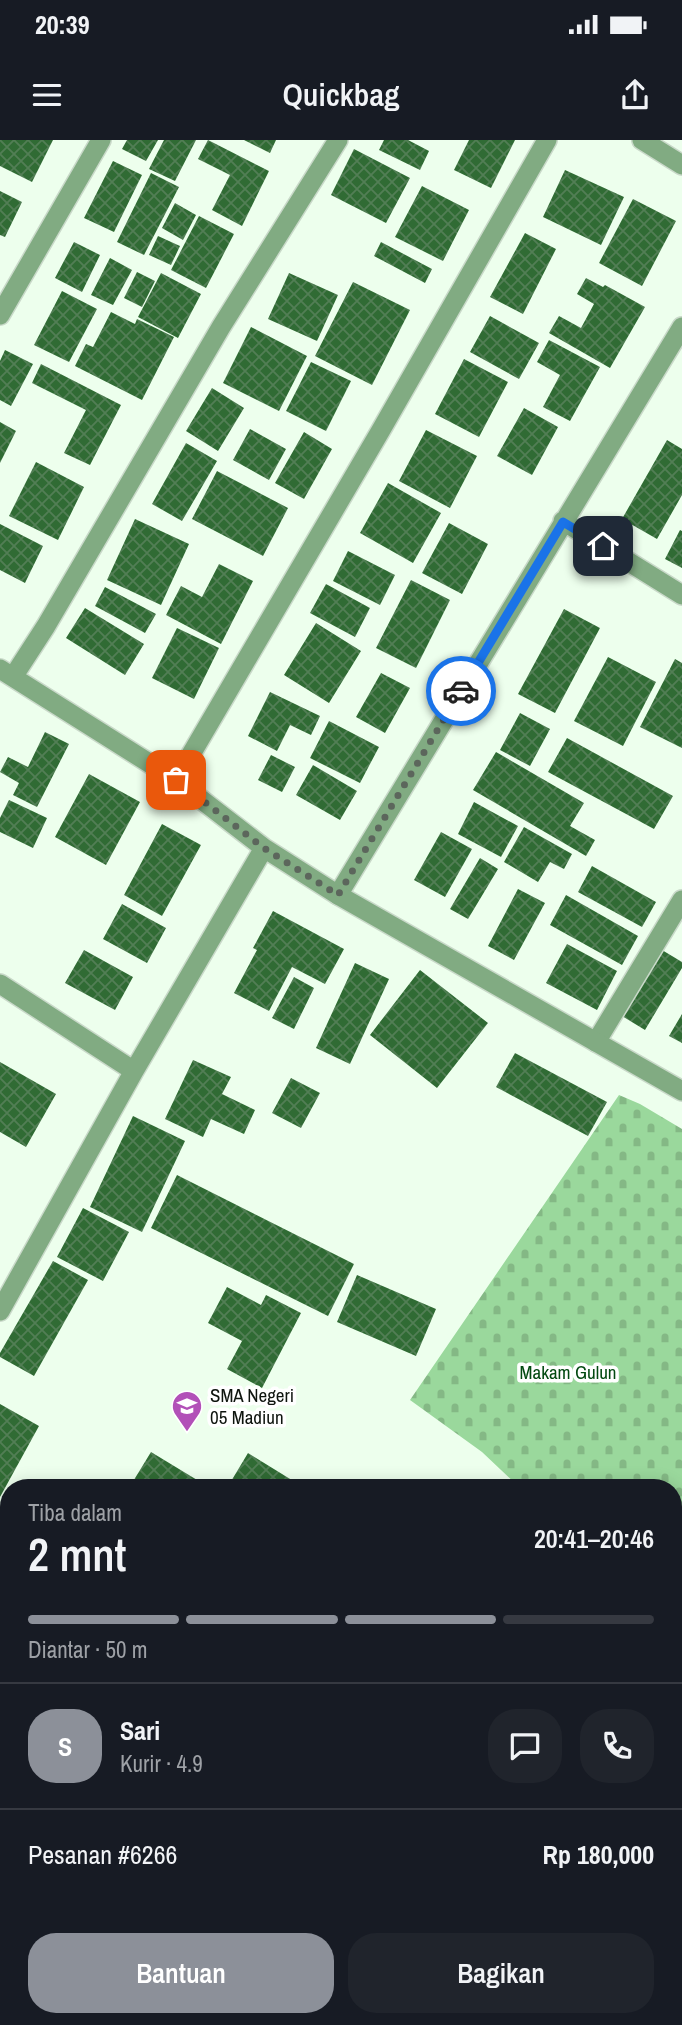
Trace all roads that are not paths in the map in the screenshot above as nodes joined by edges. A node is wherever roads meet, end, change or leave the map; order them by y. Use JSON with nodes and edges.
{"nodes":[{"id":1,"x":101,"y":140,"type":"edge"},
{"id":2,"x":338,"y":140,"type":"edge"},
{"id":3,"x":547,"y":140,"type":"edge"},
{"id":4,"x":642,"y":140,"type":"edge"},
{"id":5,"x":682,"y":165,"type":"edge"},
{"id":6,"x":0,"y":315,"type":"edge"},
{"id":7,"x":682,"y":327,"type":"edge"},
{"id":8,"x":563,"y":522,"type":"junction"},
{"id":9,"x":682,"y":595,"type":"edge"},
{"id":10,"x":6,"y":673,"type":"edge"},
{"id":11,"x":176,"y":780,"type":"junction"},
{"id":12,"x":264,"y":848,"type":"junction"},
{"id":13,"x":338,"y":895,"type":"junction"},
{"id":14,"x":682,"y":900,"type":"edge"},
{"id":15,"x":0,"y":984,"type":"edge"},
{"id":16,"x":596,"y":1042,"type":"junction"},
{"id":17,"x":134,"y":1071,"type":"junction"},
{"id":18,"x":682,"y":1091,"type":"edge"},
{"id":19,"x":0,"y":1311,"type":"edge"}],
"edges":[{"from":1,"to":6,"type":"street"},
{"from":2,"to":10,"type":"street"},
{"from":3,"to":11,"type":"street"},
{"from":4,"to":5,"type":"street"},
{"from":7,"to":8,"type":"street"},
{"from":8,"to":9,"type":"street"},
{"from":8,"to":13,"type":"street"},
{"from":10,"to":11,"type":"street"},
{"from":11,"to":12,"type":"street"},
{"from":12,"to":13,"type":"street"},
{"from":12,"to":17,"type":"street"},
{"from":13,"to":16,"type":"street"},
{"from":14,"to":16,"type":"street"},
{"from":15,"to":17,"type":"street"},
{"from":16,"to":18,"type":"street"},
{"from":17,"to":19,"type":"street"}]}
